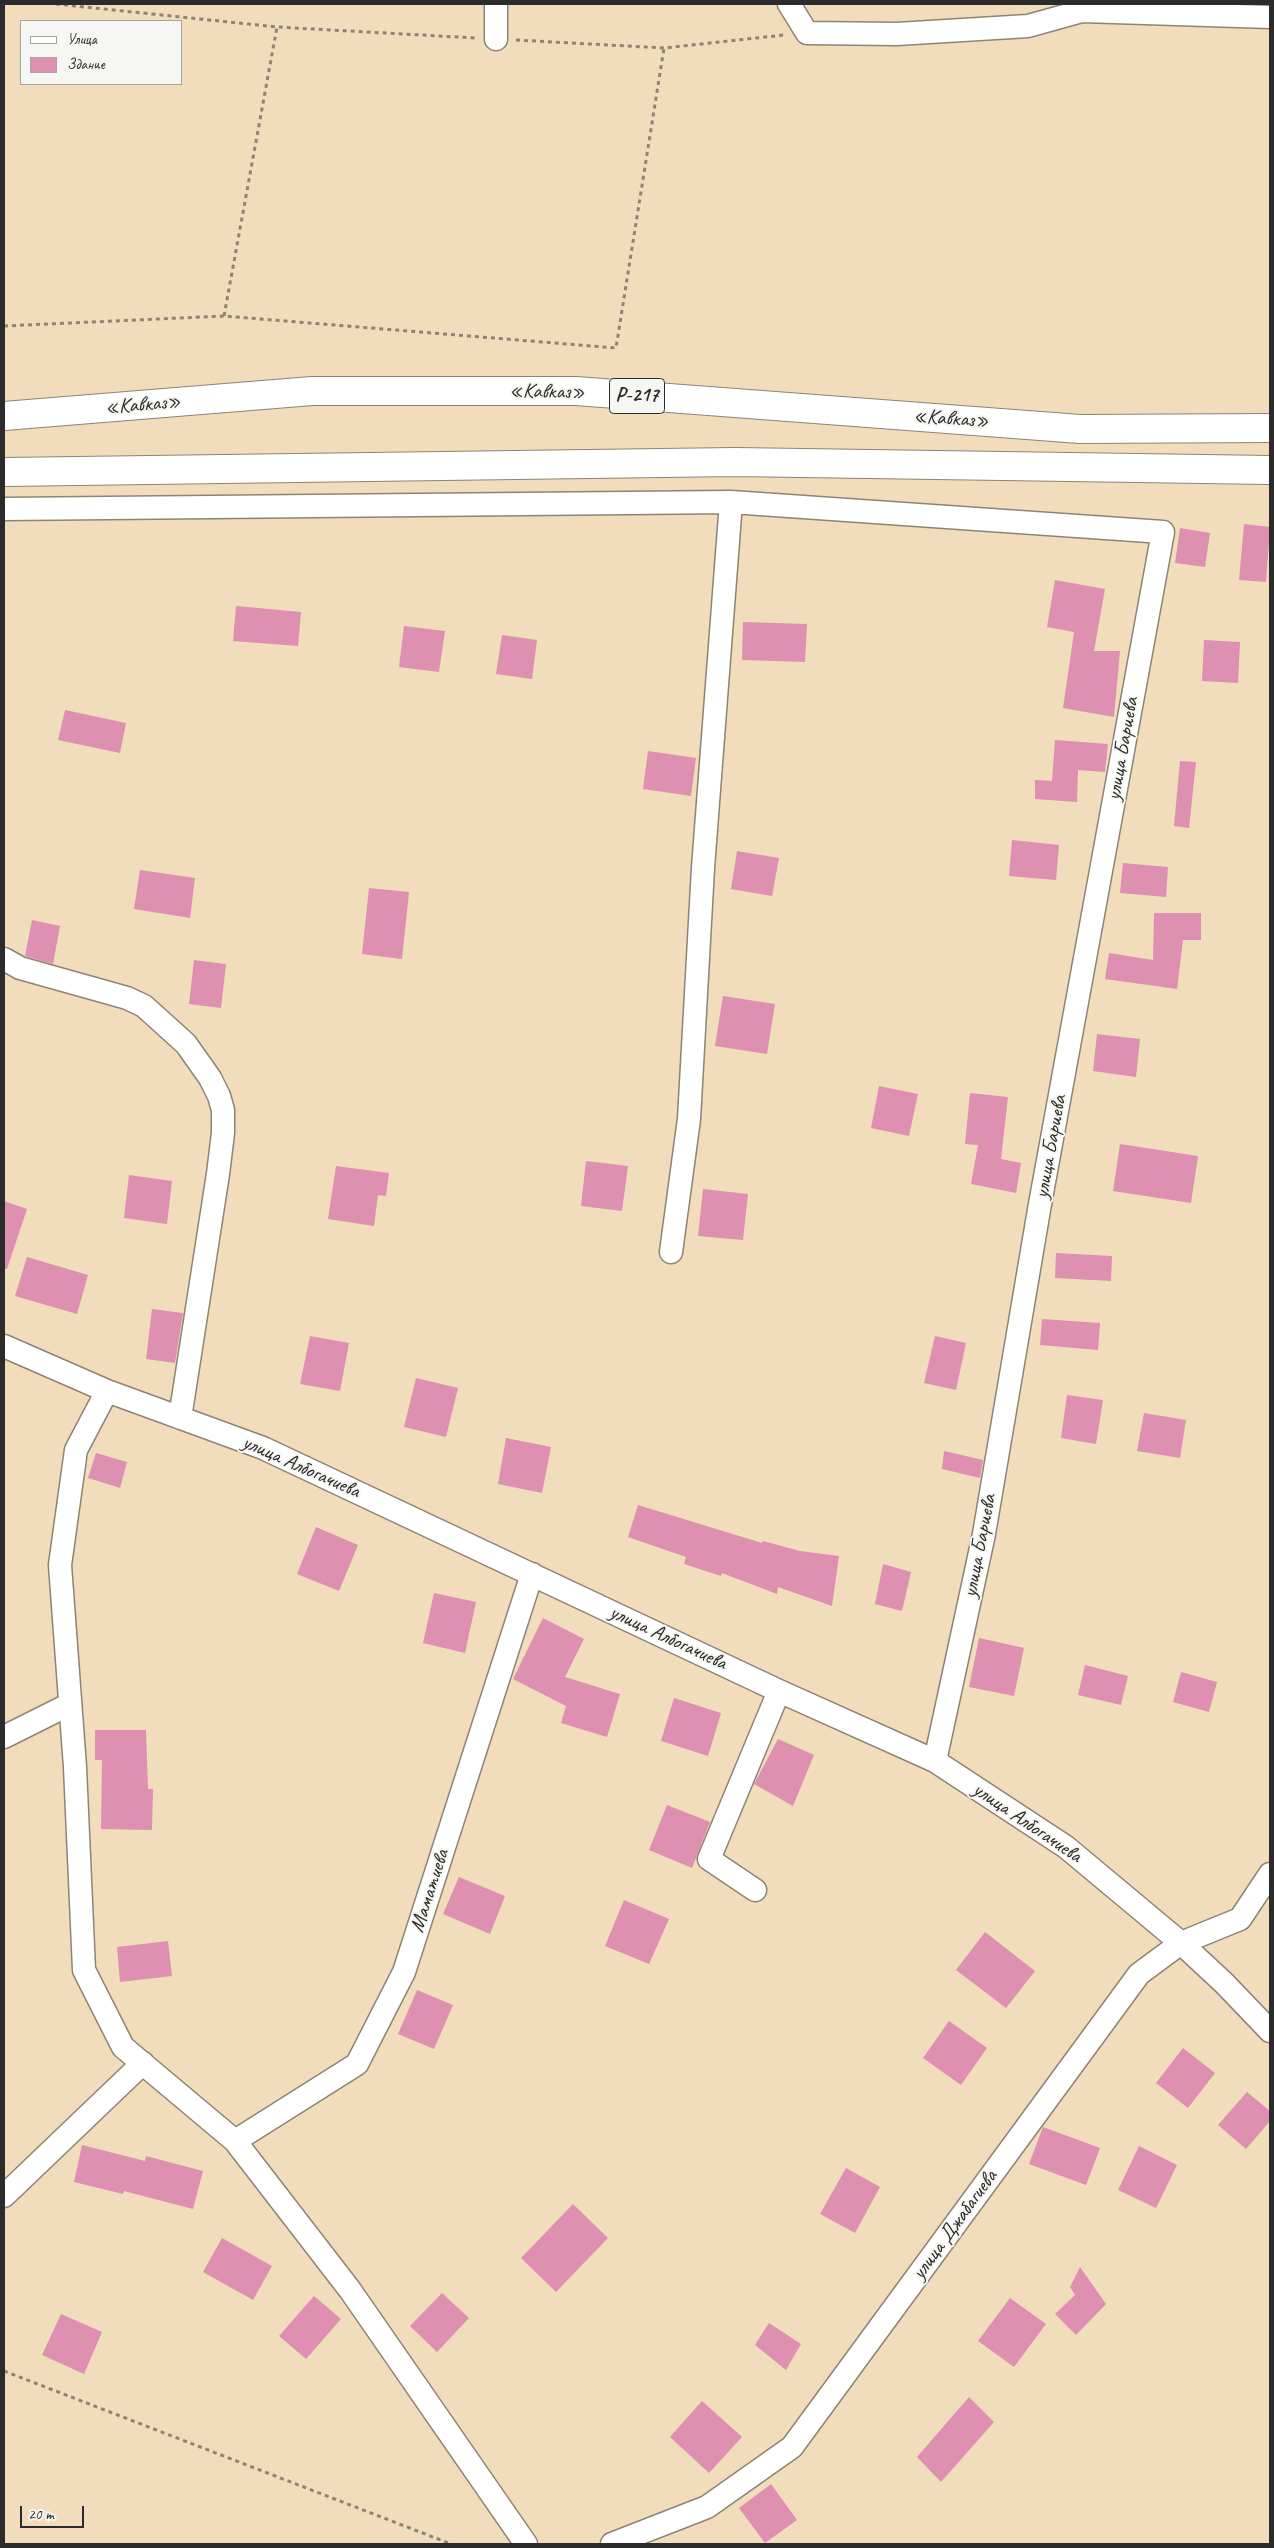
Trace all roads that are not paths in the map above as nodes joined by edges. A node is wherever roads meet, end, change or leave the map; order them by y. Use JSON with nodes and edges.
{"nodes":[{"id":1,"x":496,"y":4,"type":"edge"},
{"id":2,"x":789,"y":4,"type":"edge"},
{"id":3,"x":1270,"y":17,"type":"edge"},
{"id":4,"x":496,"y":39,"type":"road end"},
{"id":5,"x":4,"y":416,"type":"edge"},
{"id":6,"x":1270,"y":428,"type":"edge"},
{"id":7,"x":1270,"y":470,"type":"edge"},
{"id":8,"x":4,"y":472,"type":"edge"},
{"id":9,"x":731,"y":502,"type":"junction"},
{"id":10,"x":4,"y":510,"type":"edge"},
{"id":11,"x":4,"y":959,"type":"edge"},
{"id":12,"x":671,"y":1252,"type":"dead end"},
{"id":13,"x":4,"y":1346,"type":"edge"},
{"id":14,"x":106,"y":1391,"type":"junction"},
{"id":15,"x":180,"y":1418,"type":"junction"},
{"id":16,"x":532,"y":1574,"type":"junction"},
{"id":17,"x":779,"y":1691,"type":"junction"},
{"id":18,"x":70,"y":1704,"type":"junction"},
{"id":19,"x":4,"y":1737,"type":"edge"},
{"id":20,"x":935,"y":1761,"type":"junction"},
{"id":21,"x":1270,"y":1874,"type":"edge"},
{"id":22,"x":755,"y":1890,"type":"dead end"},
{"id":23,"x":1181,"y":1943,"type":"junction"},
{"id":24,"x":1270,"y":2031,"type":"edge"},
{"id":25,"x":143,"y":2064,"type":"junction"},
{"id":26,"x":235,"y":2141,"type":"junction"},
{"id":27,"x":4,"y":2196,"type":"edge"},
{"id":28,"x":526,"y":2544,"type":"edge"},
{"id":29,"x":612,"y":2544,"type":"edge"}],
"edges":[{"from":1,"to":4,"type":"street"},
{"from":2,"to":3,"type":"street"},
{"from":5,"to":6,"type":"highway","name":"«Кавказ»","number":"Р-217"},
{"from":7,"to":8,"type":"highway","name":"«Кавказ»"},
{"from":9,"to":10,"type":"street"},
{"from":9,"to":12,"type":"street"},
{"from":9,"to":20,"type":"street","name":"улица Бариева"},
{"from":11,"to":15,"type":"street"},
{"from":13,"to":14,"type":"street","name":"улица Албогачиева"},
{"from":14,"to":15,"type":"street","name":"улица Албогачиева"},
{"from":14,"to":18,"type":"street"},
{"from":15,"to":16,"type":"street","name":"улица Албогачиева"},
{"from":16,"to":17,"type":"street","name":"улица Албогачиева"},
{"from":16,"to":26,"type":"street","name":"Маматиева"},
{"from":17,"to":20,"type":"street","name":"улица Албогачиева"},
{"from":17,"to":22,"type":"street"},
{"from":18,"to":19,"type":"street"},
{"from":18,"to":25,"type":"street"},
{"from":20,"to":23,"type":"street","name":"улица Албогачиева"},
{"from":21,"to":23,"type":"street","name":"улица Джабагиева"},
{"from":23,"to":24,"type":"street","name":"улица Албогачиева"},
{"from":23,"to":29,"type":"street","name":"улица Джабагиева"},
{"from":25,"to":26,"type":"street"},
{"from":25,"to":27,"type":"street"},
{"from":26,"to":28,"type":"street"}]}
